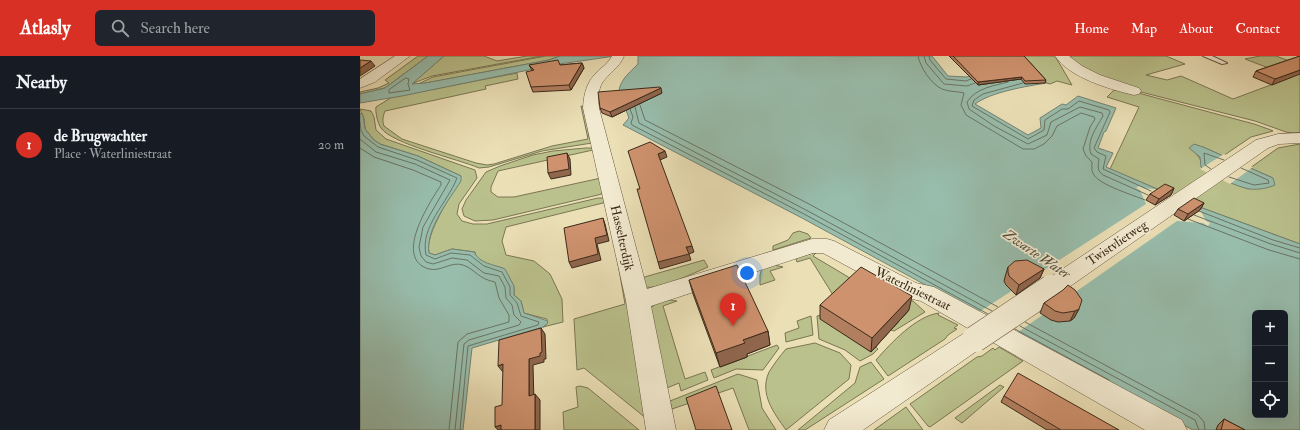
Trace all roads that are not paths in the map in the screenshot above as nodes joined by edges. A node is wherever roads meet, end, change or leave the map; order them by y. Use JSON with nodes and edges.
{"nodes":[{"id":1,"x":618,"y":56,"type":"edge"},
{"id":2,"x":1060,"y":56,"type":"edge"},
{"id":3,"x":1206,"y":56,"type":"edge"},
{"id":4,"x":400,"y":59,"type":"edge"},
{"id":5,"x":374,"y":61,"type":"dead end"},
{"id":6,"x":1224,"y":63,"type":"dead end"},
{"id":7,"x":360,"y":84,"type":"edge"},
{"id":8,"x":1134,"y":91,"type":"dead end"},
{"id":9,"x":1300,"y":138,"type":"edge"},
{"id":10,"x":638,"y":301,"type":"junction"},
{"id":11,"x":661,"y":430,"type":"edge"},
{"id":12,"x":839,"y":430,"type":"edge"},
{"id":13,"x":1172,"y":430,"type":"edge"}],
"edges":[{"from":1,"to":10,"type":"street","name":"Hasselterdijk"},
{"from":2,"to":8,"type":"street"},
{"from":3,"to":6,"type":"lane"},
{"from":4,"to":5,"type":"street"},
{"from":4,"to":7,"type":"street"},
{"from":9,"to":12,"type":"street","name":"Twistvlietweg","bridge":true},
{"from":10,"to":11,"type":"street","name":"Hasselterdijk"},
{"from":10,"to":13,"type":"street","name":"Waterliniestraat"}]}
